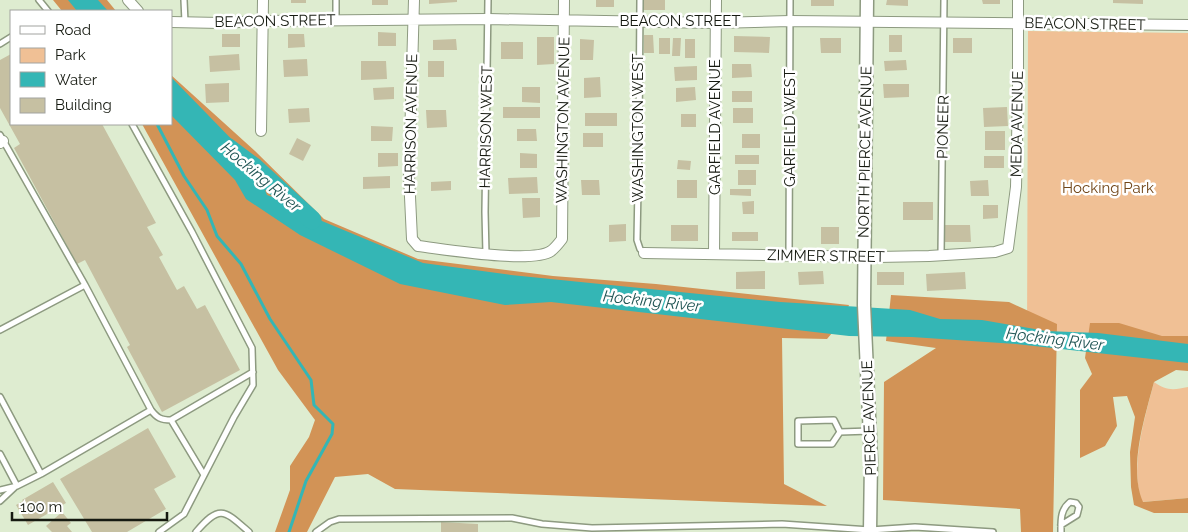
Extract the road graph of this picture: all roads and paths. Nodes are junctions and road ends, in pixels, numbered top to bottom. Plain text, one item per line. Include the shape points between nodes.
1 (39, 0) edge
2 (128, 0) edge
3 (184, 0) edge
4 (263, 0) edge
5 (336, 0) edge
6 (414, 0) edge
7 (488, 0) edge
8 (564, 0) edge
9 (640, 0) edge
10 (716, 0) edge
11 (790, 0) edge
12 (867, 0) edge
13 (944, 0) edge
14 (1018, 0) edge
15 (47, 10) edge
16 (137, 10) edge
17 (413, 19) junction
18 (488, 19) junction
19 (336, 20) junction
20 (564, 20) junction
21 (263, 21) junction
22 (639, 21) junction
23 (790, 21) junction
24 (866, 21) junction
25 (172, 22) edge
26 (185, 22) junction
27 (944, 22) junction
28 (1018, 22) junction
29 (715, 23) junction
30 (1188, 25) edge
31 (133, 125) edge
32 (261, 131) dead end
33 (1, 140) edge
34 (1008, 248) joint
35 (644, 253) joint
36 (486, 254) junction
37 (714, 254) junction
38 (941, 254) junction
39 (789, 256) junction
40 (864, 257) junction
41 (85, 285) junction
42 (864, 305) joint
43 (0, 330) edge
44 (253, 372) junction
45 (0, 397) edge
46 (151, 410) junction
47 (171, 420) junction
48 (870, 431) junction
49 (840, 432) junction
50 (0, 454) edge
51 (41, 474) junction
52 (204, 475) junction
53 (17, 486) junction
54 (0, 490) edge
55 (0, 501) edge
56 (1061, 525) junction
57 (812, 529) edge
58 (870, 531) edge
59 (158, 532) edge
60 (196, 532) edge
61 (250, 532) edge
62 (316, 532) edge
63 (993, 532) edge
64 (1061, 532) edge

1 - 15 lane
2 - 16 street
3 - 26 lane
4 - 21 street
5 - 19 lane
6 - 17 street, HARRISON AVENUE
7 - 18 lane, HARRISON WEST
8 - 20 street, WASHINGTON AVENUE
9 - 22 lane, WASHINGTON WEST
10 - 29 street, GARFIELD AVENUE
11 - 23 lane, GARFIELD WEST
12 - 24 street, NORTH PIERCE AVENUE
13 - 27 lane, PIONEER
14 - 28 street, MEDA AVENUE
17 - 18 street, BEACON STREET
17 - 19 street, BEACON STREET
17 - 36 street, HARRISON AVENUE via 409,176 412,239 418,246
18 - 20 street, BEACON STREET
18 - 36 lane, HARRISON WEST
19 - 21 street, BEACON STREET
20 - 22 street, BEACON STREET
20 - 36 street, WASHINGTON AVENUE via 562,239 550,252 529,256
21 - 26 street, BEACON STREET
21 - 32 street
22 - 29 street, BEACON STREET
22 - 35 lane, WASHINGTON WEST via 637,240
23 - 24 street, BEACON STREET
23 - 29 street, BEACON STREET
23 - 39 lane, GARFIELD WEST
24 - 27 street, BEACON STREET
24 - 40 street, NORTH PIERCE AVENUE
25 - 26 street, BEACON STREET
27 - 28 street, BEACON STREET
27 - 38 lane, PIONEER
28 - 30 street, BEACON STREET
28 - 34 street, MEDA AVENUE via 1016,187
29 - 37 street, GARFIELD AVENUE
31 - 44 lane via 252,348
33 - 41 lane
34 - 38 street, ZIMMER STREET via 995,252
35 - 37 street, ZIMMER STREET
37 - 39 street, ZIMMER STREET
38 - 40 street, ZIMMER STREET
39 - 40 street, ZIMMER STREET
40 - 42 street, NORTH PIERCE AVENUE
41 - 43 lane
41 - 46 lane
42 - 48 street, PIERCE AVENUE
44 - 47 lane
44 - 52 lane via 253,385
45 - 51 lane
46 - 47 lane via 156,417
46 - 51 lane
47 - 52 lane
48 - 49 lane
48 - 58 street, PIERCE AVENUE
49 - 49 lane via 834,420 798,421 798,444 832,444
50 - 53 lane
51 - 53 lane
52 - 59 lane via 184,514
53 - 54 lane
53 - 55 lane
56 - 56 lane via 1077,515 1079,507 1076,503 1070,502 1064,507
56 - 64 lane
57 - 58 lane
57 - 62 lane via 782,524 592,528 512,518 349,518 330,522
58 - 63 lane via 915,527
60 - 61 lane via 208,518 225,512

